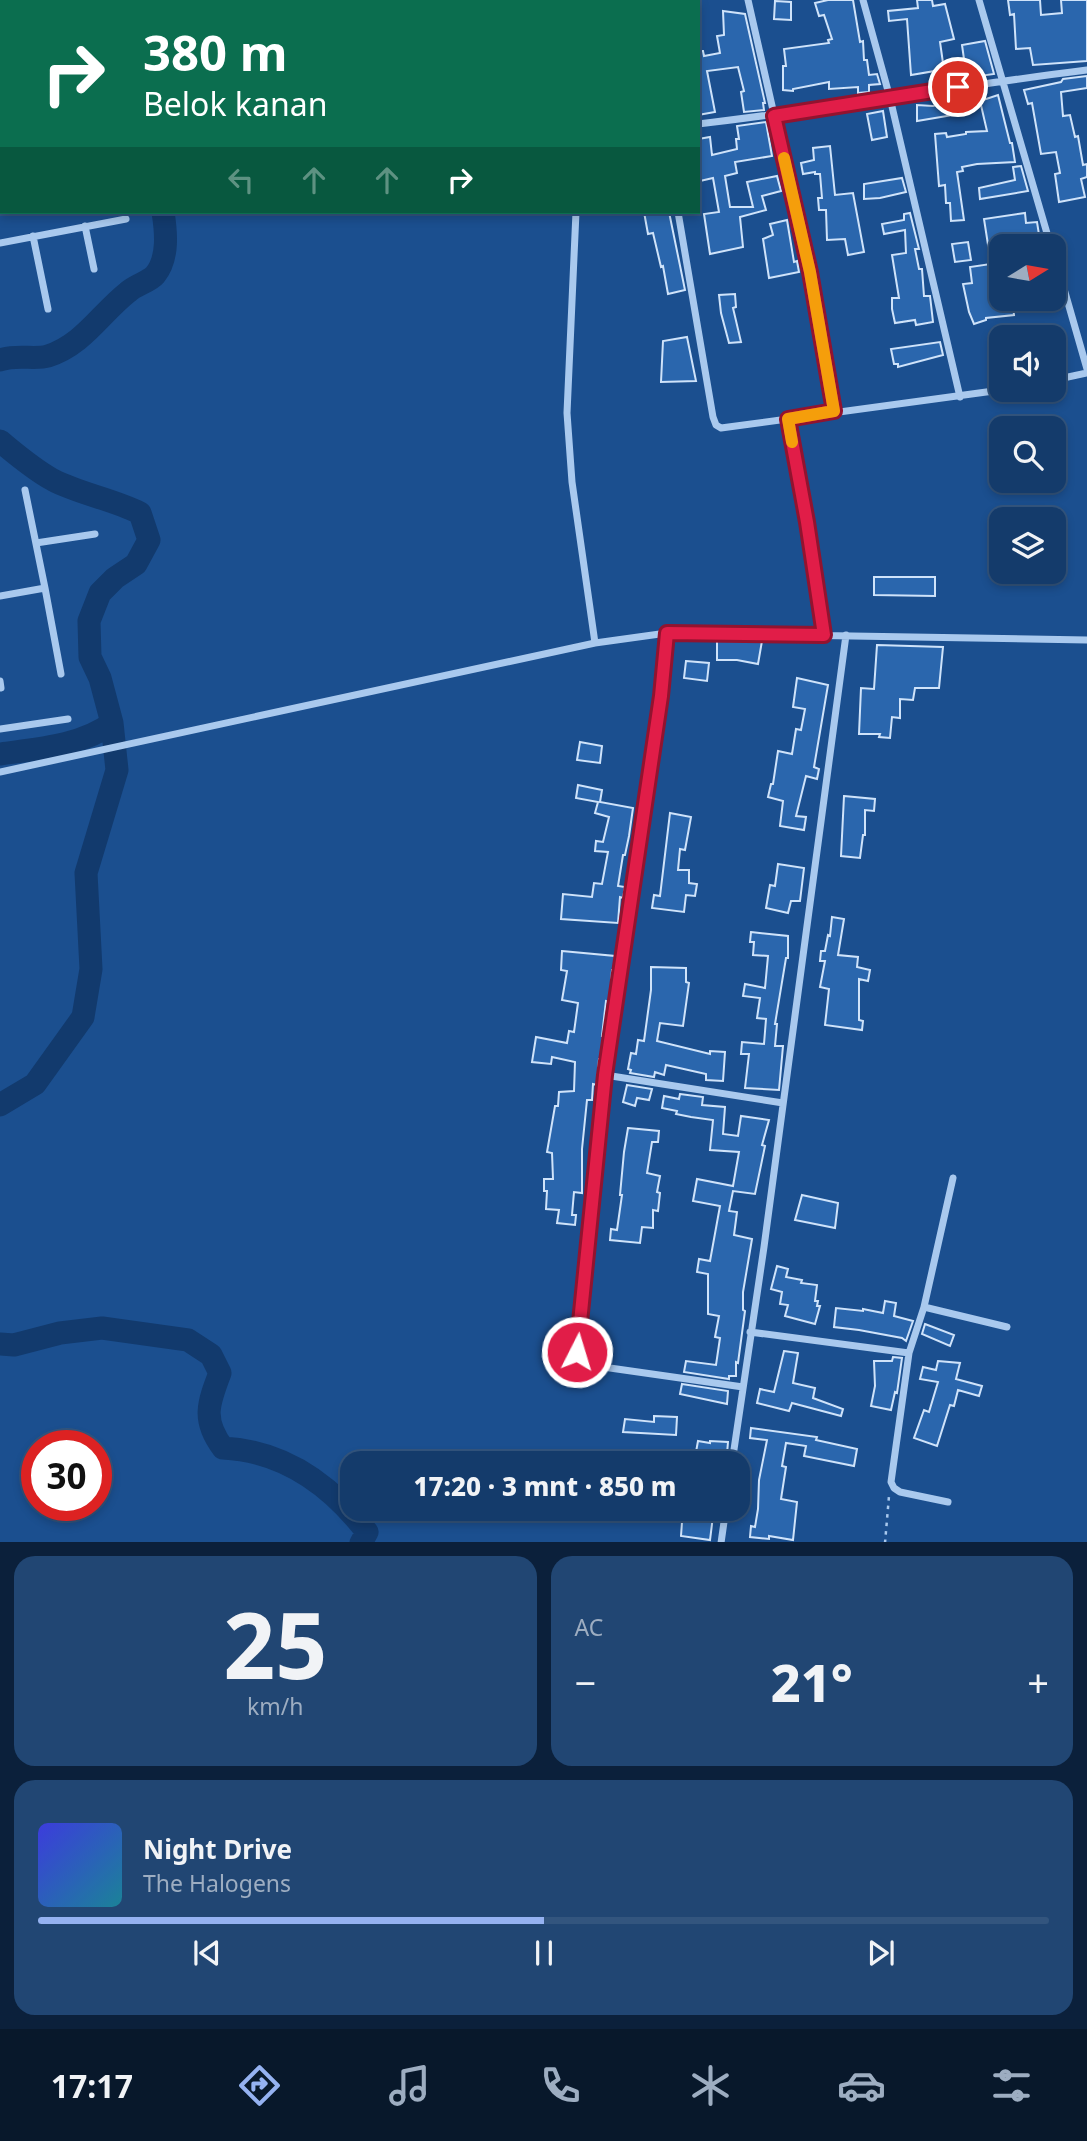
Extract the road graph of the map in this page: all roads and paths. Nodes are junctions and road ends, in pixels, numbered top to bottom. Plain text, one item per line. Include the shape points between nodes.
1 (748, 0) edge
2 (863, 0) edge
3 (979, 0) edge
4 (1087, 70) edge
5 (1003, 80) junction
6 (890, 98) junction
7 (774, 116) junction
8 (700, 124) edge
9 (576, 214) edge
10 (678, 214) edge
11 (126, 219) dead end
12 (85, 226) junction
13 (1047, 234) edge
14 (33, 236) junction
15 (0, 243) edge
16 (94, 269) dead end
17 (1066, 297) edge
18 (48, 309) dead end
19 (1087, 371) edge
20 (1066, 377) edge
21 (989, 392) edge
22 (960, 397) junction
23 (834, 411) junction
24 (788, 419) junction
25 (25, 490) dead end
26 (95, 534) dead end
27 (36, 543) junction
28 (45, 588) junction
29 (0, 596) edge
30 (667, 633) junction
31 (824, 635) junction
32 (846, 635) junction
33 (1087, 640) edge
34 (595, 643) junction
35 (61, 674) dead end
36 (68, 719) dead end
37 (0, 729) edge
38 (0, 772) edge
39 (605, 1075) junction
40 (783, 1103) junction
41 (953, 1178) dead end
42 (924, 1307) junction
43 (1007, 1327) dead end
44 (750, 1332) junction
45 (909, 1353) junction
46 (743, 1387) junction
47 (734, 1451) edge
48 (891, 1482) junction
49 (948, 1502) dead end
50 (724, 1521) edge
51 (721, 1542) edge
52 (886, 1542) edge

1 - 7 street
2 - 6 street
3 - 5 street
4 - 5 street
5 - 6 street
5 - 13 street
6 - 7 street
6 - 22 street
7 - 8 street
7 - 23 street via 810,272
9 - 34 street via 566,413
10 - 24 street via 716,425 727,428
11 - 12 street
12 - 14 street
12 - 16 street
14 - 15 street
14 - 18 street
17 - 19 street
19 - 20 street
21 - 22 street
22 - 23 street
23 - 24 street
24 - 31 street
25 - 27 street
26 - 27 street
27 - 28 street
28 - 29 street
28 - 35 street
30 - 31 street
30 - 34 street
30 - 39 street
31 - 32 street
32 - 33 street
32 - 40 street
34 - 38 street
36 - 37 street
39 - 40 street
39 - 46 street via 577,1352 589,1365
40 - 44 street
41 - 42 street
42 - 43 street
42 - 45 street
44 - 45 street
44 - 46 street
45 - 48 street
46 - 47 street
48 - 49 street via 900,1492
48 - 52 path
50 - 51 street

